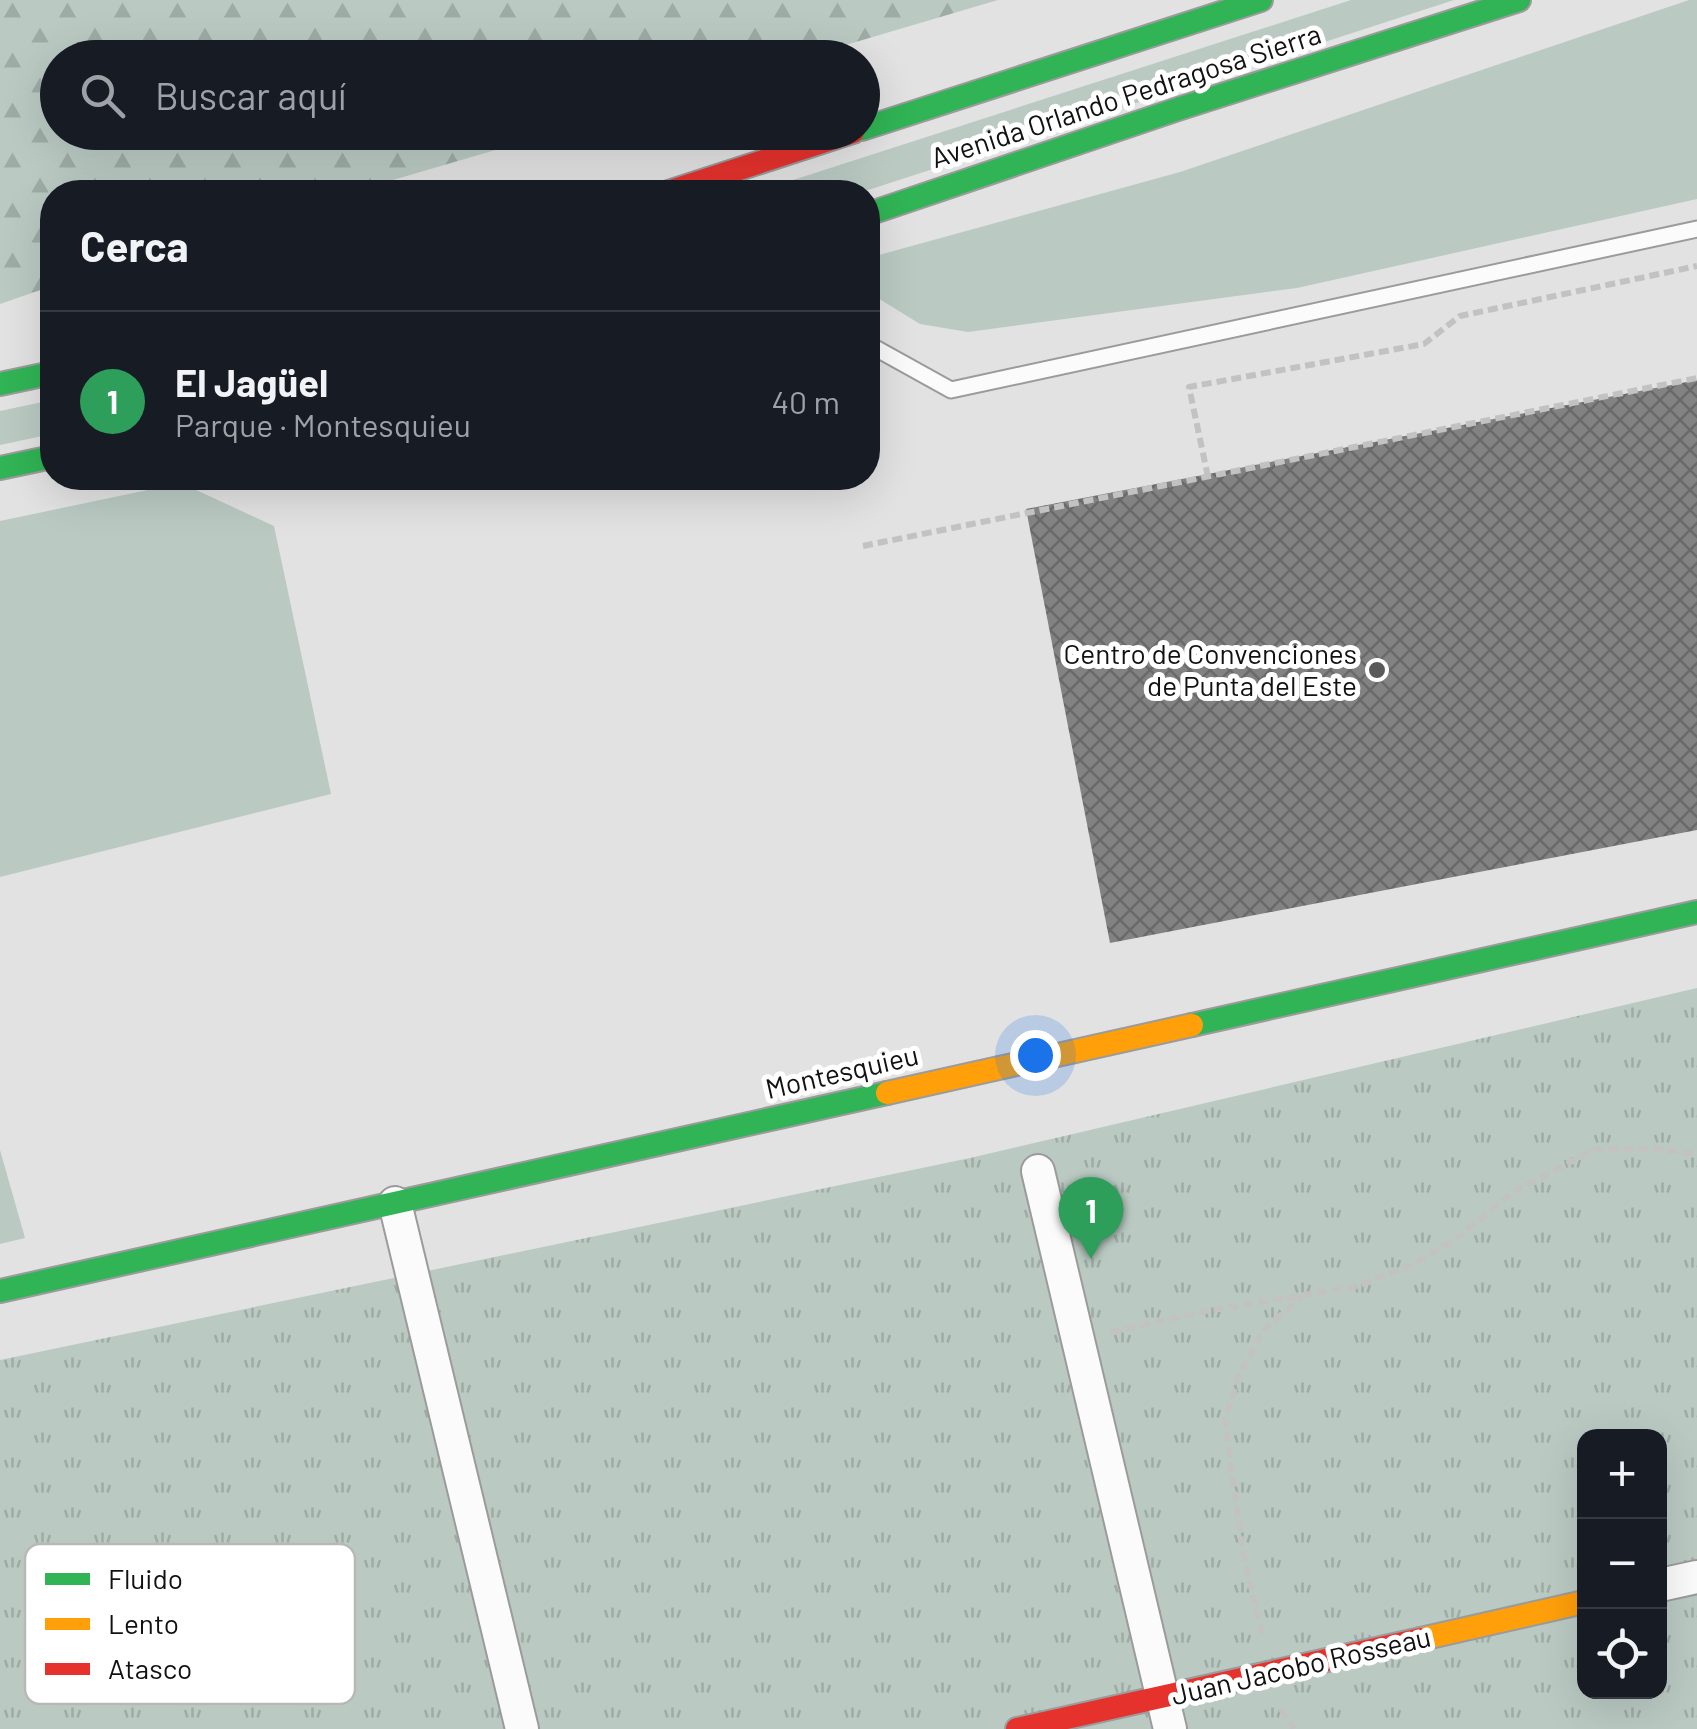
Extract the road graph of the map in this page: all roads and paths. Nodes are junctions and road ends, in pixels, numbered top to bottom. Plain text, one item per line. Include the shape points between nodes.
1 (1262, 0) edge
2 (1519, 0) edge
3 (880, 123) edge
4 (798, 150) edge
5 (705, 180) edge
6 (880, 210) edge
7 (1697, 229) edge
8 (1697, 266) edge
9 (880, 351) edge
10 (40, 376) edge
11 (1697, 378) edge
12 (0, 384) edge
13 (40, 460) edge
14 (0, 468) edge
15 (1208, 477) junction
16 (863, 546) dead end
17 (1697, 912) edge
18 (1697, 1154) edge
19 (1038, 1171) dead end
20 (395, 1203) junction
21 (0, 1291) edge
22 (1303, 1295) junction
23 (1078, 1340) junction
24 (1697, 1576) edge
25 (1667, 1583) edge
26 (1577, 1604) edge
27 (1272, 1673) junction
28 (1167, 1713) edge
29 (522, 1729) edge
30 (1017, 1729) edge
31 (1294, 1729) edge

1 - 3 street, Avenida Orlando Pedragosa Sierra
2 - 6 street, Avenida Orlando Pedragosa Sierra
4 - 5 street
7 - 9 lane via 951,390
8 - 15 path via 1460,316 1424,344 1190,388
10 - 12 street
11 - 15 path
13 - 14 street
15 - 16 path
17 - 20 street, Montesquieu
18 - 22 path via 1596,1149 1516,1190 1412,1265 1354,1287
19 - 23 street
20 - 21 street, Montesquieu
20 - 29 street
22 - 23 path
22 - 27 path via 1262,1331 1225,1421 1242,1547
23 - 28 street
24 - 25 street
26 - 27 street, Juan Jacobo Rosseau
27 - 28 street, Juan Jacobo Rosseau
27 - 31 path via 1282,1715
28 - 30 street, Juan Jacobo Rosseau

